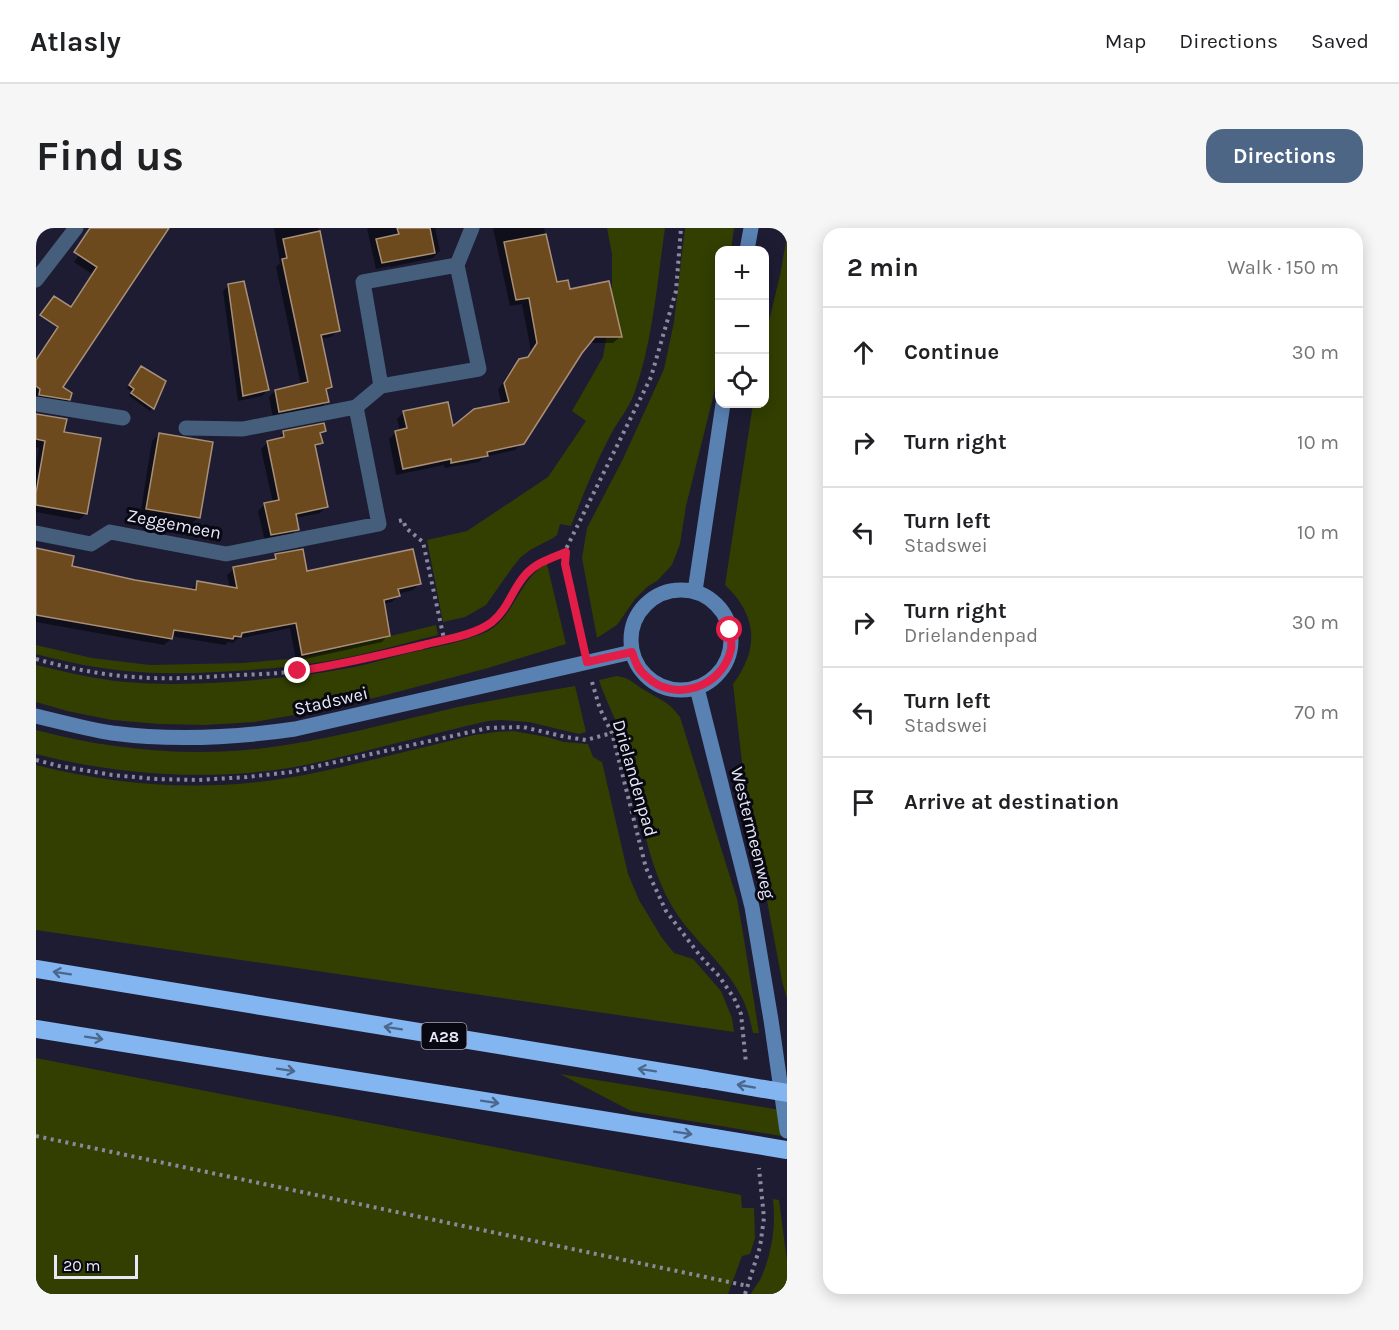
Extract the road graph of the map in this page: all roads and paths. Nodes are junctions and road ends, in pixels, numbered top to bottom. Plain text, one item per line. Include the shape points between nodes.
1 (76, 228) edge
2 (472, 228) edge
3 (681, 228) edge
4 (751, 228) edge
5 (748, 246) edge
6 (457, 265) junction
7 (36, 280) edge
8 (381, 386) junction
9 (36, 404) edge
10 (356, 407) junction
11 (722, 408) edge
12 (123, 418) dead end
13 (186, 428) dead end
14 (379, 525) junction
15 (36, 533) edge
16 (566, 552) junction
17 (695, 591) junction
18 (444, 639) junction
19 (632, 652) junction
20 (36, 659) edge
21 (587, 662) junction
22 (697, 688) junction
23 (36, 716) edge
24 (612, 734) junction
25 (36, 760) edge
26 (36, 969) edge
27 (36, 1029) edge
28 (747, 1071) dead end
29 (787, 1093) edge
30 (787, 1131) edge
31 (36, 1136) edge
32 (787, 1150) edge
33 (758, 1163) dead end
34 (748, 1286) junction
35 (745, 1294) edge

1 - 7 street
2 - 6 street
3 - 16 path via 676,291 651,377
4 - 5 street
6 - 8 street via 363,282
6 - 8 street via 479,369
8 - 10 street
9 - 12 street
10 - 13 street via 243,429
10 - 14 street
11 - 17 street
14 - 15 street, Zeggemeen via 226,554 110,532 91,544
14 - 18 path via 404,520 406,528 423,542
16 - 18 path, Stadswei via 533,568 491,622
16 - 21 path, Drielandenpad via 565,564
17 - 19 street via 674,590 654,597 639,612 631,631
17 - 22 street via 711,599 724,613 731,648 725,665 713,679
18 - 20 path, Stadswei via 333,666 197,678 123,676
19 - 21 street, Stadswei
19 - 22 street via 641,671 656,684 670,689
21 - 23 street, Stadswei via 254,735 205,738 111,733
21 - 24 path, Drielandenpad via 600,709
22 - 30 street, Westermeenweg via 752,907
24 - 25 path via 586,740 523,727 488,728 291,772 199,780 112,775
24 - 28 path, Drielandenpad via 646,868 666,911 734,998 741,1014
29 -> 26 highway, A28, bridge
27 -> 32 highway, bridge
31 - 34 path
33 - 34 path via 765,1218
34 - 35 path

